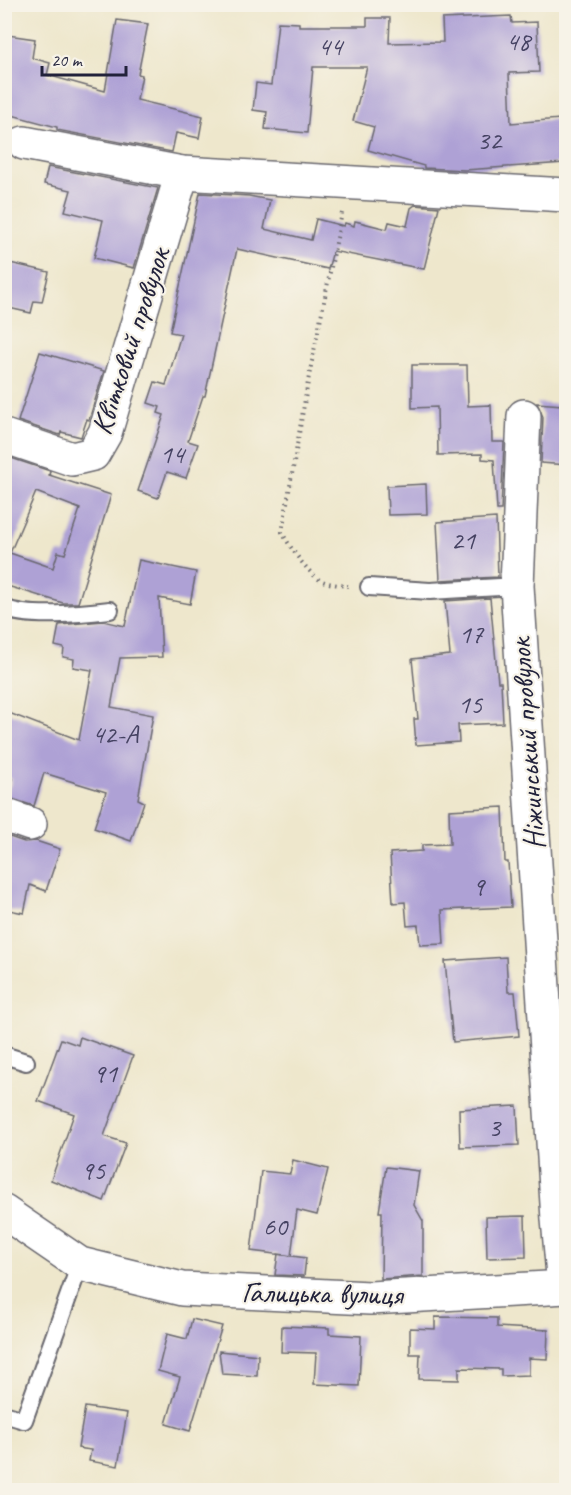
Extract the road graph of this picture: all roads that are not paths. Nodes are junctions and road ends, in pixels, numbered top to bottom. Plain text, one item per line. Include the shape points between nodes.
1 (24, 143) dead end
2 (182, 173) junction
3 (567, 195) edge
4 (524, 416) dead end
5 (4, 436) edge
6 (517, 586) junction
7 (369, 587) road end
8 (4, 608) edge
9 (111, 610) dead end
10 (4, 1055) edge
11 (26, 1062) dead end
12 (4, 1212) edge
13 (80, 1264) junction
14 (565, 1287) edge
15 (4, 1414) edge

1 - 2 street
2 - 3 street
2 - 5 street, Квітковий провулок via 105,433 93,454 72,459
4 - 6 street, Ніжинський провулок
6 - 7 lane via 430,591
6 - 14 street, Ніжинський провулок
8 - 9 lane via 16,613
10 - 11 lane
12 - 13 street
13 - 14 street, Галицька вулиця via 182,1289 370,1298
13 - 15 lane via 24,1420

